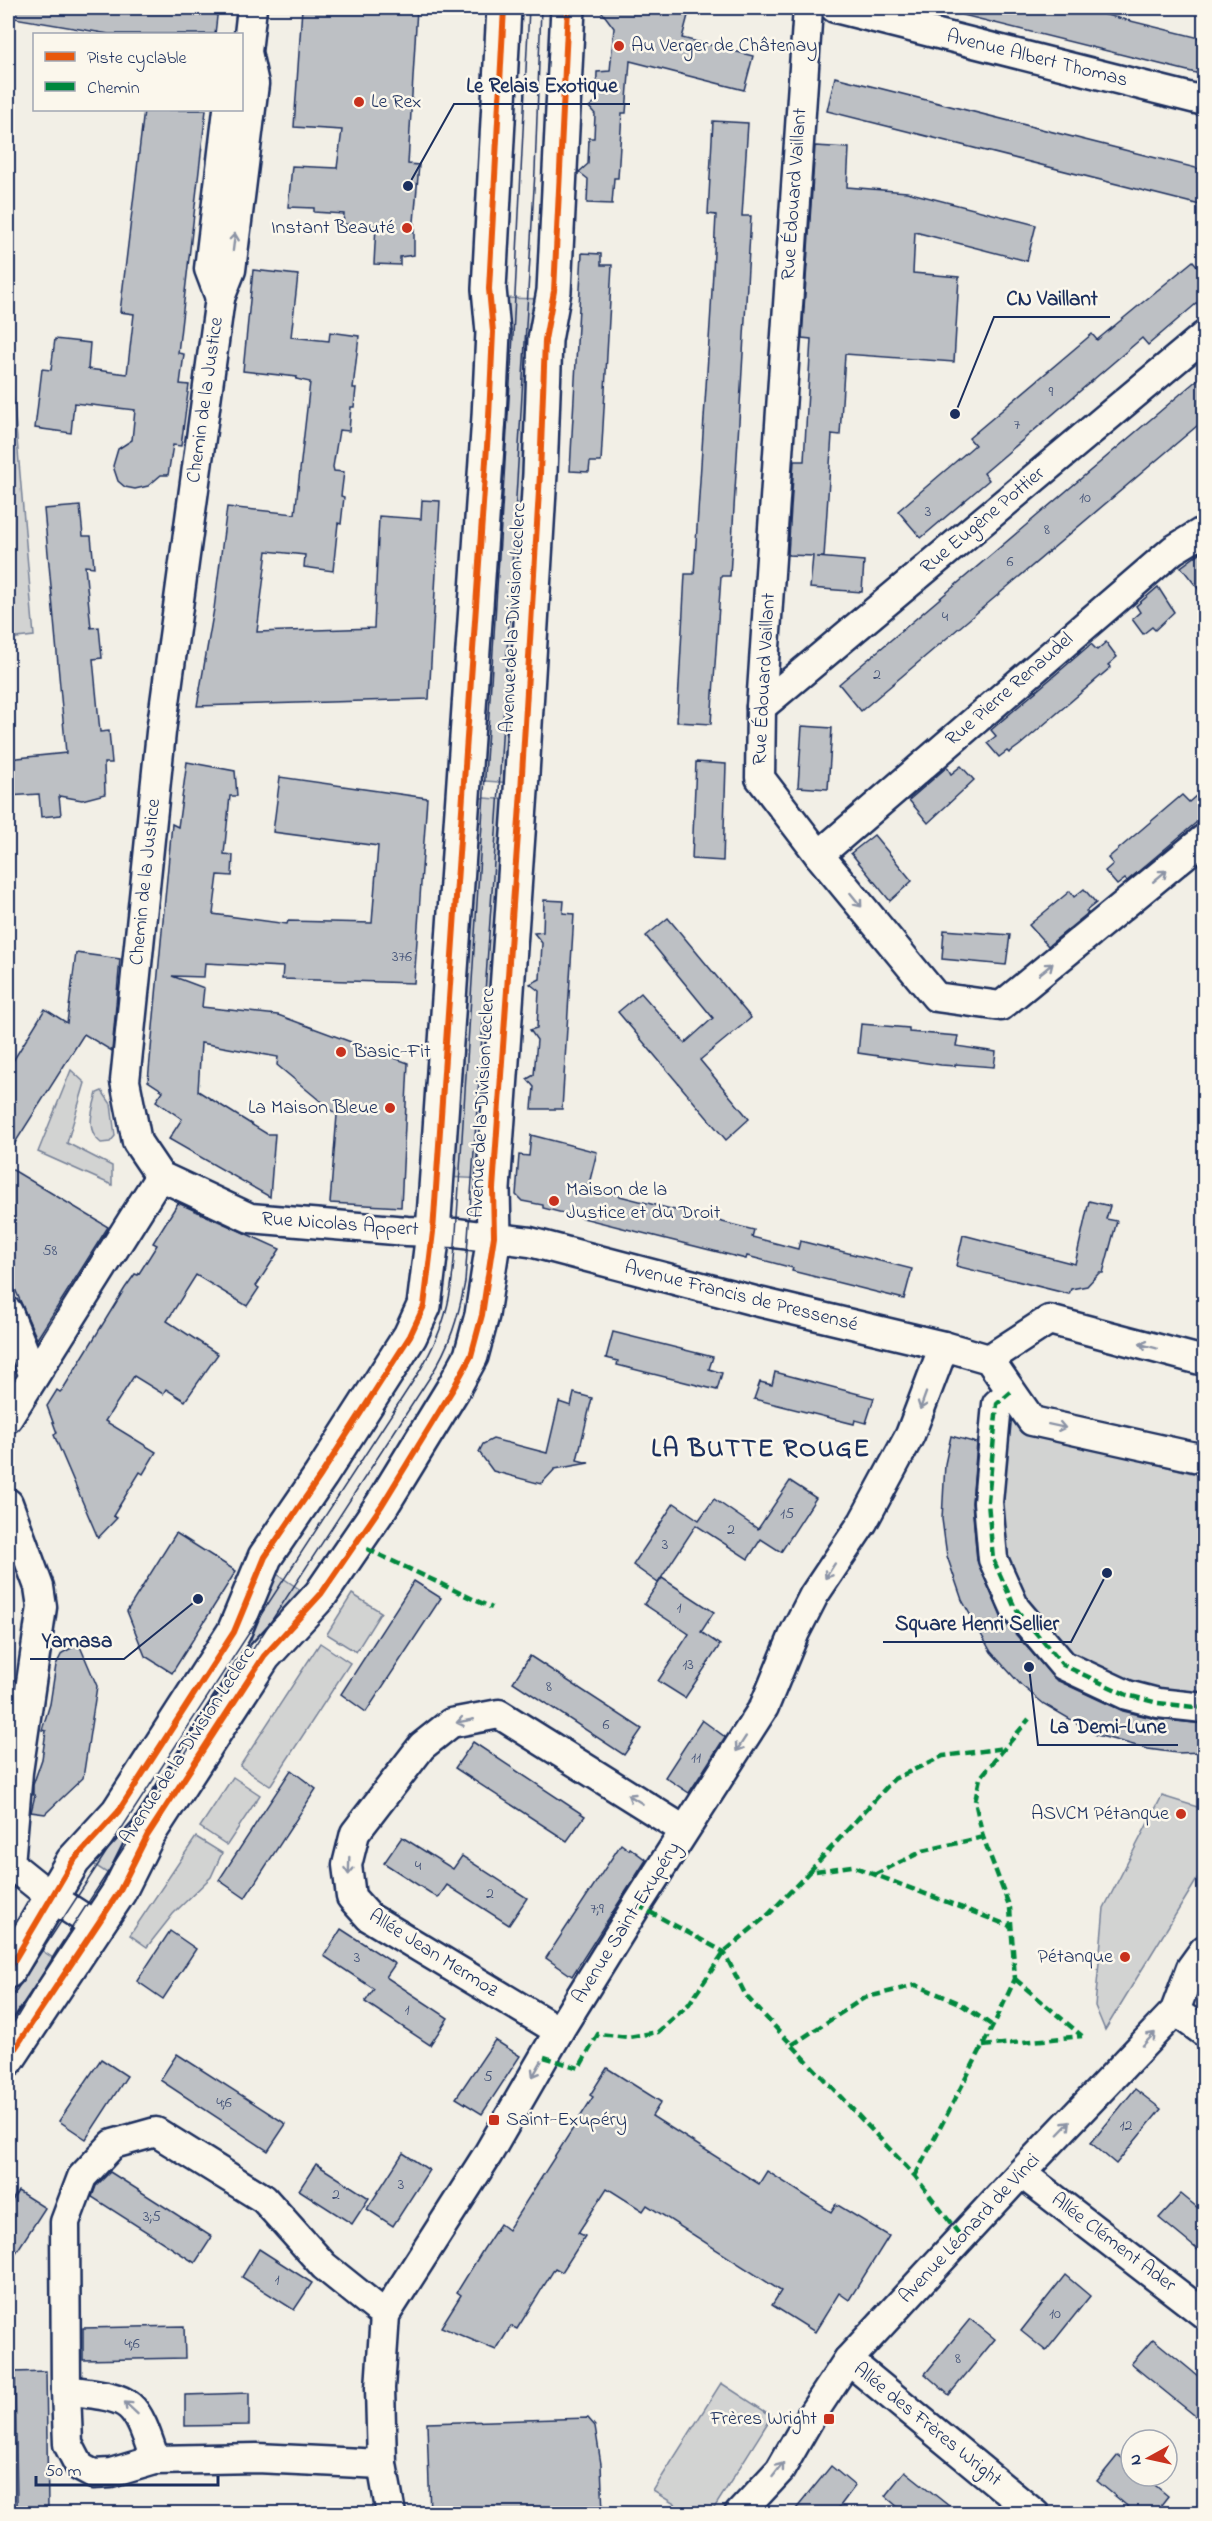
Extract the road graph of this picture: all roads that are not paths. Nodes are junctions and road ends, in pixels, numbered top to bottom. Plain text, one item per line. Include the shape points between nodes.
1 (252, 8) edge
2 (504, 8) edge
3 (568, 8) edge
4 (808, 8) edge
5 (835, 8) edge
6 (244, 58) edge
7 (1204, 101) edge
8 (228, 111) edge
9 (231, 181) junction
10 (1204, 336) edge
11 (1204, 531) edge
12 (761, 707) junction
13 (1204, 839) edge
14 (819, 855) junction
15 (160, 1176) junction
16 (433, 1232) junction
17 (494, 1236) junction
18 (8, 1312) edge
19 (944, 1346) junction
20 (988, 1359) junction
21 (1204, 1361) edge
22 (34, 1376) junction
23 (1011, 1392) junction
24 (8, 1418) edge
25 (1204, 1458) edge
26 (8, 1503) edge
27 (1204, 1708) edge
28 (13, 1772) edge
29 (684, 1830) junction
30 (9, 1865) edge
31 (51, 1898) junction
32 (96, 1926) junction
33 (1204, 1950) edge
34 (8, 1971) edge
35 (1175, 2011) junction
36 (559, 2031) junction
37 (1204, 2032) edge
38 (8, 2059) edge
39 (1021, 2172) junction
40 (385, 2314) junction
41 (1204, 2314) edge
42 (848, 2360) junction
43 (66, 2390) junction
44 (155, 2460) junction
45 (382, 2464) junction
46 (391, 2514) edge
47 (740, 2514) edge
48 (1035, 2514) edge

1 - 6 street, Chemin de la Justice
2 - 16 main road, Avenue de la Division Leclerc via 489,289 493,332 489,417
3 - 17 main road, Avenue de la Division Leclerc via 554,291 545,340 540,474 505,990
4 - 12 street, Rue Édouard Vaillant
5 - 7 street, Avenue Albert Thomas
6 - 9 street, Chemin de la Justice via 254,84
8 - 9 street, Chemin de la Justice
9 - 15 street, Chemin de la Justice via 231,270 219,298 161,732 125,1081 136,1142
10 - 12 street, Rue Eugène Pottier
11 - 14 street, Rue Pierre Renaudel via 1173,550
12 - 14 street, Rue Édouard Vaillant via 760,777
14 -> 13 street, Rue Édouard Vaillant via 936,996 1001,1006
15 - 16 street, Rue Nicolas Appert via 250,1218
15 - 22 street
16 - 17 street, Rue Nicolas Appert
16 - 31 main road, Avenue de la Division Leclerc via 424,1306 410,1336 265,1557 234,1632 118,1812 73,1862
17 - 19 street, Avenue Francis de Pressensé
17 - 32 main road, Avenue de la Division Leclerc via 478,1335 453,1389 321,1594 264,1656 147,1836 119,1892
18 - 22 street
19 - 20 street, Avenue Francis de Pressensé
19 -> 29 street, Avenue Saint-Exupéry via 910,1435 863,1522 814,1595 764,1707
21 -> 20 street via 1049,1320
20 - 23 street
22 - 24 street
23 -> 25 street via 1032,1421
23 - 27 street via 997,1404 988,1502 993,1559 1015,1608 1063,1665 1127,1695
26 - 28 street via 39,1587 42,1607
28 - 30 street
29 - 36 street, Avenue Saint-Exupéry
29 -> 36 street, Allée Jean Mermoz via 499,1714 451,1723 422,1746 355,1833 347,1865 351,1897 369,1917
30 - 31 street
31 - 32 street
31 - 34 main road, Avenue de la Division Leclerc
32 - 38 main road, Avenue de la Division Leclerc
33 - 35 street, Avenue Léonard de Vinci via 1191,1968
35 - 37 street
39 -> 35 street, Avenue Léonard de Vinci
36 -> 40 street, Avenue Saint-Exupéry via 488,2154
39 - 41 street, Allée Clément Ader
39 - 42 street, Avenue Léonard de Vinci
40 - 43 street via 324,2266 264,2199 156,2132 113,2144 82,2177 65,2222
40 - 45 street, Avenue Saint-Exupéry via 380,2388
47 -> 42 street, Avenue Léonard de Vinci via 780,2470
42 - 48 street, Allée des Frères Wright
44 -> 43 street via 143,2422 132,2406 113,2396
43 - 44 street via 68,2444 80,2467 93,2474 111,2474
44 - 45 street via 257,2458
45 - 46 street, Avenue Saint-Exupéry

